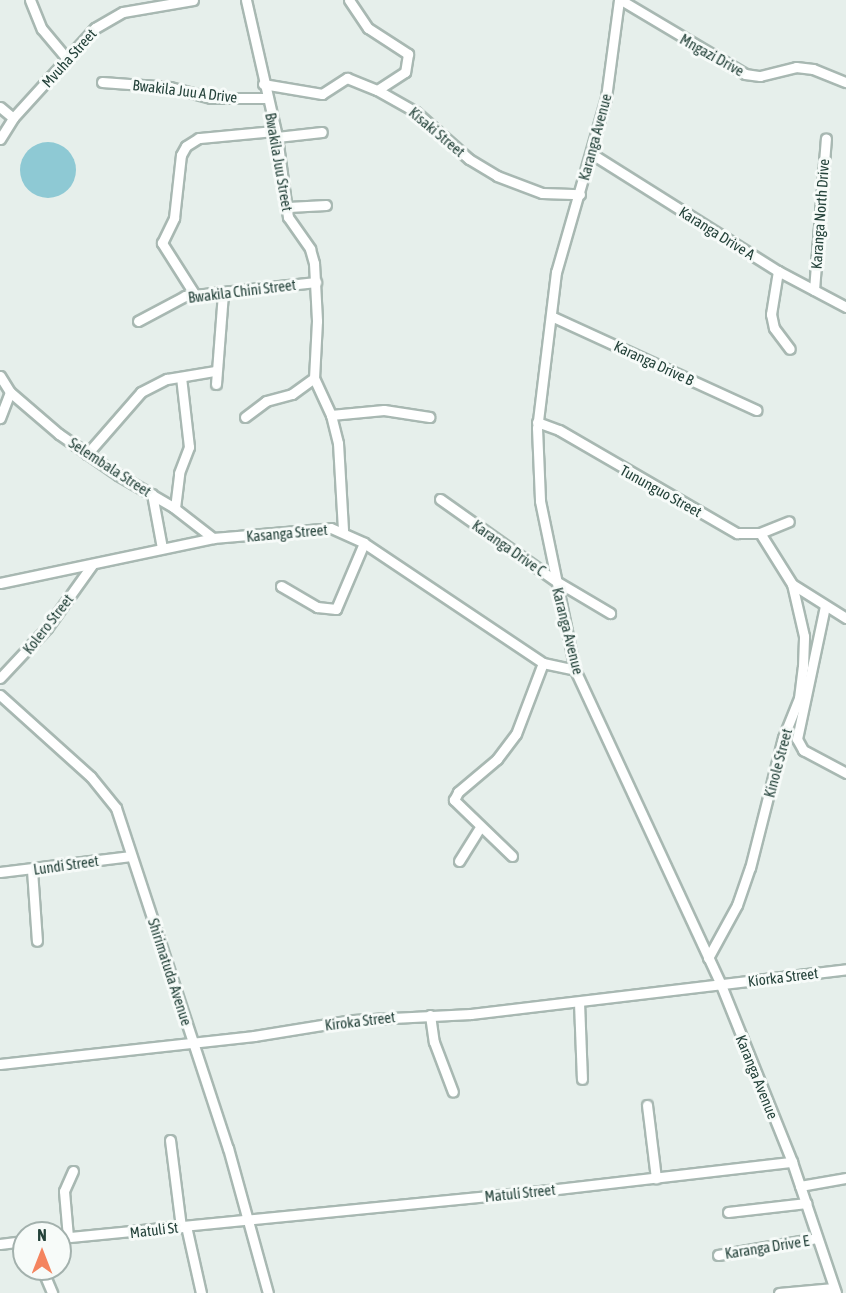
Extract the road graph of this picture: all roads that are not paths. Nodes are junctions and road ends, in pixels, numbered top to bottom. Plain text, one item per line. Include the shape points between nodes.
1 (30, 0) edge
2 (170, 0) edge
3 (193, 0) edge
4 (246, 0) edge
5 (349, 0) edge
6 (620, 0) edge
7 (180, 2) junction
8 (68, 60) junction
9 (102, 82) dead end
10 (846, 82) edge
11 (263, 84) junction
12 (377, 90) junction
13 (267, 98) junction
14 (0, 106) edge
15 (13, 118) junction
16 (322, 132) dead end
17 (276, 134) junction
18 (826, 138) dead end
19 (0, 139) edge
20 (592, 154) junction
21 (580, 194) junction
22 (326, 205) dead end
23 (288, 207) junction
24 (778, 271) junction
25 (316, 282) junction
26 (814, 290) junction
27 (223, 292) junction
28 (195, 295) junction
29 (846, 307) edge
30 (551, 315) junction
31 (138, 321) dead end
32 (790, 349) dead end
33 (215, 371) junction
34 (0, 376) edge
35 (181, 377) junction
36 (314, 378) junction
37 (216, 384) dead end
38 (10, 392) junction
39 (756, 410) dead end
40 (331, 415) junction
41 (244, 417) dead end
42 (429, 417) dead end
43 (0, 418) edge
44 (537, 422) junction
45 (87, 453) junction
46 (152, 494) junction
47 (440, 499) dead end
48 (176, 508) junction
49 (789, 521) dead end
50 (343, 530) junction
51 (760, 533) junction
52 (213, 538) junction
53 (364, 543) junction
54 (162, 548) junction
55 (92, 565) junction
56 (556, 580) junction
57 (0, 583) edge
58 (792, 584) junction
59 (281, 586) dead end
60 (825, 606) junction
61 (610, 613) dead end
62 (846, 618) edge
63 (543, 663) junction
64 (574, 670) junction
65 (0, 678) edge
66 (0, 695) edge
67 (846, 773) edge
68 (480, 828) junction
69 (132, 856) junction
70 (512, 856) dead end
71 (459, 861) dead end
72 (32, 870) junction
73 (0, 872) edge
74 (38, 941) dead end
75 (708, 958) junction
76 (846, 969) edge
77 (721, 985) junction
78 (579, 1002) junction
79 (430, 1015) junction
80 (193, 1041) junction
81 (0, 1064) edge
82 (582, 1079) dead end
83 (453, 1092) dead end
84 (646, 1105) dead end
85 (170, 1140) dead end
86 (792, 1162) junction
87 (73, 1171) dead end
88 (656, 1178) junction
89 (846, 1178) edge
90 (800, 1186) junction
91 (806, 1203) junction
92 (728, 1212) dead end
93 (248, 1219) junction
94 (64, 1221) edge
95 (184, 1227) junction
96 (72, 1237) edge
97 (817, 1238) junction
98 (718, 1255) dead end
99 (835, 1290) edge
100 (201, 1293) edge
101 (268, 1293) edge
102 (779, 1293) edge

1 - 8 street via 42,29
2 - 7 street
3 - 7 street, Mvuha Street
4 - 11 street, Bwakila Juu Street
5 - 12 street via 368,28 408,54 405,72
6 - 10 street, Mngazi Drive via 745,74 760,76 796,67
6 - 20 street, Karanga Avenue via 606,98
7 - 8 street, Mvuha Street via 123,12 105,20
8 - 15 street, Mvuha Street
9 - 13 street, Bwakila Juu A Drive via 170,87 211,98
11 - 12 street, Kisaki Street via 322,94 346,78
11 - 13 street, Bwakila Juu Street
12 - 21 street, Kisaki Street via 416,112 481,169 527,189
13 - 17 street, Bwakila Juu Street
14 - 15 street
15 - 19 street, Mvuha Street
16 - 17 street
17 - 23 street, Bwakila Juu Street
17 - 28 street via 199,138 186,146 181,155 174,218 162,243
18 - 26 street, Karanga North Drive
20 - 21 street, Karanga Avenue
20 - 24 street, Karanga Drive A
21 - 30 street, Karanga Avenue via 556,272
22 - 23 street
23 - 25 street, Bwakila Juu Street via 288,217 310,249
24 - 26 street, Karanga Drive A
24 - 32 street via 771,314 774,328
25 - 27 street, Bwakila Chini Street
25 - 36 street, Bwakila Juu Street
26 - 29 street, Karanga Drive A
27 - 28 street, Bwakila Chini Street
27 - 33 street via 222,334
28 - 31 street, Bwakila Chini Street
30 - 39 street, Karanga Drive B
30 - 44 street, Karanga Avenue
33 - 35 street
33 - 37 street
34 - 38 street
35 - 45 street via 155,383 141,392
35 - 48 street via 189,447 179,473
36 - 40 street, Bwakila Juu Street
36 - 41 street via 292,394 266,401
38 - 43 street
38 - 45 street, Selembala Street
40 - 42 street via 384,410
40 - 50 street, Bwakila Juu Street via 338,443
44 - 51 street, Tununguo Street via 559,430 737,533
44 - 56 street, Karanga Avenue via 540,501
45 - 46 street, Selembala Street
46 - 48 street, Selembala Street
46 - 54 street
47 - 56 street, Karanga Drive C
48 - 52 street, Selembala Street
49 - 51 street, Tununguo Street
50 - 52 street, Kasanga Street via 315,528
50 - 53 street, Kasanga Street
51 - 58 street, Kinole Street
52 - 54 street, Kasanga Street
53 - 59 street via 336,609 317,608
53 - 63 street, Kasanga Street
54 - 55 street, Kasanga Street
55 - 57 street, Kasanga Street
55 - 65 street, Kolero Street via 47,628
56 - 61 street, Karanga Drive C
56 - 64 street, Karanga Avenue
58 - 60 street
58 - 75 street, Kinole Street via 804,636 799,698 783,738 743,887
60 - 62 street
60 - 67 street via 797,739 803,750
63 - 64 street, Kasanga Street
63 - 68 street via 516,734 497,759 458,792 454,800
64 - 75 street, Karanga Avenue
66 - 69 street, Shirimatuda Avenue via 107,793
68 - 70 street
68 - 71 street
69 - 72 street, Lundi Street
69 - 80 street, Shirimatuda Avenue
72 - 73 street, Lundi Street
72 - 74 street
75 - 77 street, Karanga Avenue
76 - 77 street, Kiorka Street
77 - 78 street, Kiroka Street
77 - 86 street, Karanga Avenue
78 - 79 street, Kiroka Street
78 - 82 street
79 - 80 street, Kiroka Street via 353,1020
79 - 83 street via 434,1042
80 - 81 street, Kiroka Street
80 - 93 street, Shirimatuda Avenue
84 - 88 street
85 - 95 street
86 - 88 street, Matuli Street
86 - 90 street, Karanga Avenue
87 - 94 street via 64,1191
88 - 93 street, Matuli Street
89 - 90 street
90 - 91 street, Karanga Avenue
91 - 92 street
91 - 97 street, Karanga Avenue
93 - 95 street, Matuli St
93 - 101 street, Shirimatuda Avenue
95 - 96 street, Matuli St
95 - 100 street
97 - 98 street, Karanga Drive E
97 - 99 street, Karanga Avenue
99 - 102 street

